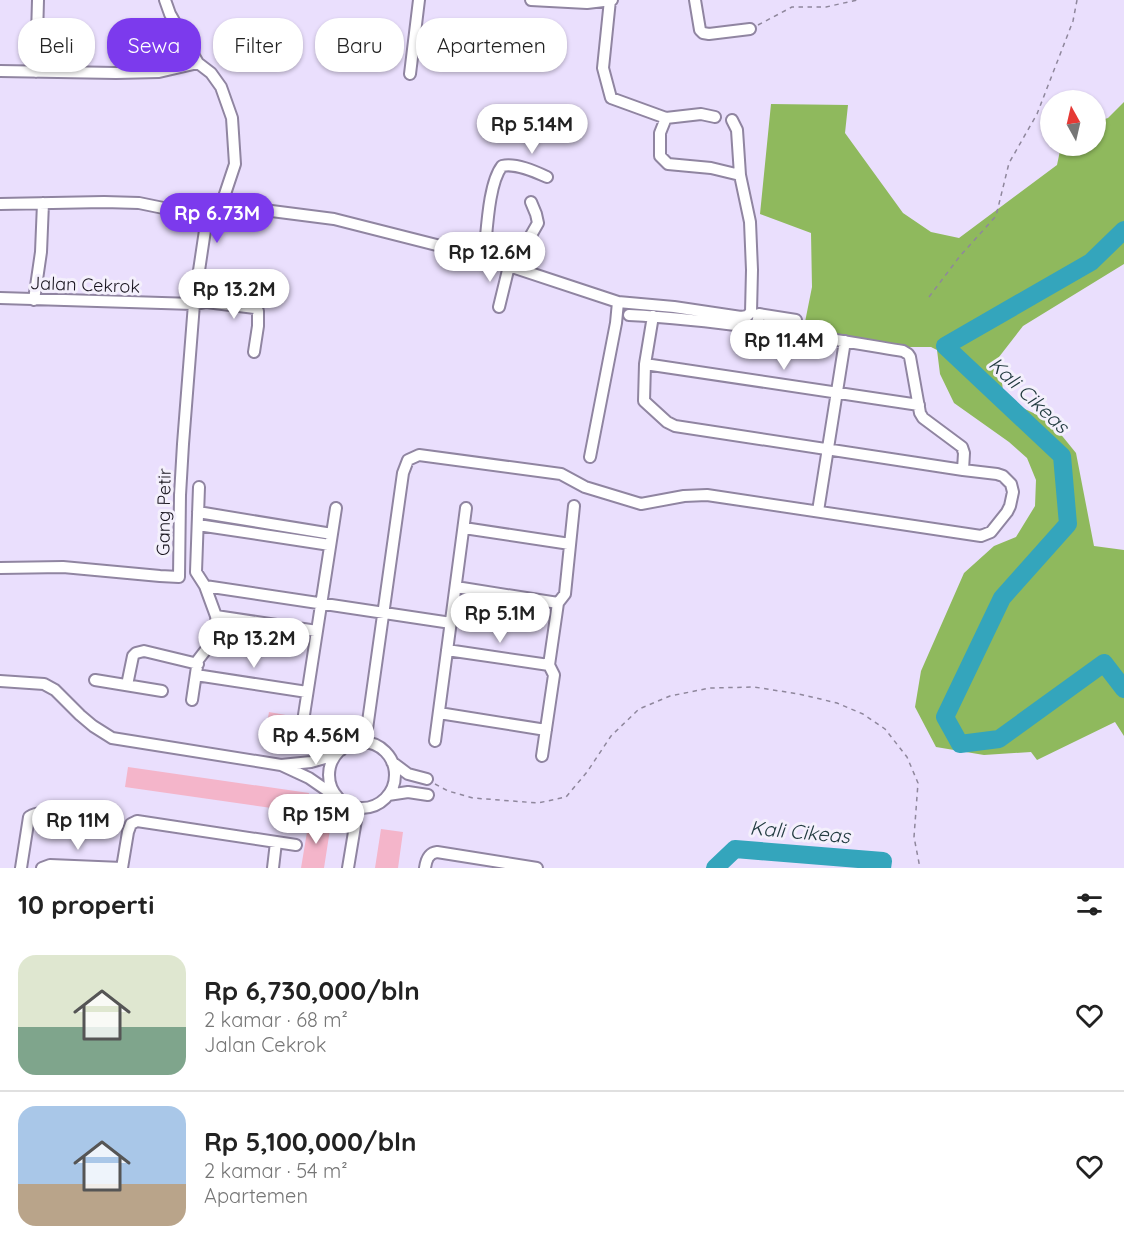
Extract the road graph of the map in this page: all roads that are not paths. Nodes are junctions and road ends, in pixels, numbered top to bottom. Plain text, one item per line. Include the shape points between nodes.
1 (38, 0) edge
2 (165, 0) edge
3 (418, 0) edge
4 (531, 0) edge
5 (611, 0) edge
6 (694, 0) edge
7 (587, 1) edge
8 (38, 18) edge
9 (172, 18) edge
10 (750, 29) road end
11 (201, 65) edge
12 (0, 70) edge
13 (18, 71) edge
14 (36, 72) edge
15 (159, 72) edge
16 (410, 74) dead end
17 (715, 117) dead end
18 (666, 118) junction
19 (732, 120) dead end
20 (740, 175) junction
21 (547, 177) dead end
22 (531, 202) dead end
23 (43, 203) junction
24 (0, 204) edge
25 (221, 206) junction
26 (207, 217) junction
27 (484, 256) junction
28 (509, 266) junction
29 (0, 298) edge
30 (33, 300) junction
31 (618, 302) junction
32 (194, 304) junction
33 (499, 307) dead end
34 (629, 315) dead end
35 (652, 316) junction
36 (846, 341) junction
37 (254, 352) dead end
38 (645, 364) junction
39 (837, 393) junction
40 (919, 405) junction
41 (828, 449) junction
42 (590, 457) dead end
43 (963, 470) junction
44 (199, 487) dead end
45 (574, 506) dead end
46 (336, 508) dead end
47 (466, 508) dead end
48 (818, 511) junction
49 (198, 512) junction
50 (264, 523) junction
51 (198, 525) junction
52 (464, 528) junction
53 (262, 535) junction
54 (331, 539) junction
55 (570, 544) junction
56 (0, 568) edge
57 (205, 586) junction
58 (456, 587) junction
59 (321, 603) junction
60 (558, 603) junction
61 (383, 612) junction
62 (216, 616) junction
63 (451, 623) junction
64 (317, 631) junction
65 (447, 650) junction
66 (549, 665) junction
67 (197, 669) junction
68 (95, 680) dead end
69 (0, 681) edge
70 (127, 685) junction
71 (162, 691) dead end
72 (307, 692) junction
73 (192, 700) dead end
74 (438, 713) junction
75 (304, 715) dead end
76 (546, 730) junction
77 (435, 741) dead end
78 (365, 743) junction
79 (341, 750) junction
80 (542, 756) dead end
81 (392, 762) junction
82 (281, 765) junction
83 (427, 779) road end
84 (388, 795) junction
85 (428, 795) dead end
86 (336, 796) junction
87 (358, 808) junction
88 (95, 812) dead end
89 (276, 842) junction
90 (296, 845) dead end
91 (21, 868) edge
92 (42, 868) edge
93 (122, 868) edge
94 (273, 868) edge
95 (348, 868) edge
96 (425, 868) edge
97 (537, 868) edge

1 - 8 street
2 - 9 street
3 - 16 street
4 - 7 street
5 - 7 street
5 - 18 street via 603,68 610,98
6 - 10 street via 703,33
11 - 25 street via 221,87 232,118 235,164
12 - 13 street
14 - 15 street
17 - 18 street via 701,114
18 - 20 street via 660,133 660,156 668,164
19 - 20 street via 737,130
20 - 31 street via 750,222 751,312 741,317
21 - 27 street via 533,170 502,166 495,176
22 - 28 street via 538,223
23 - 24 street
23 - 26 street via 139,203
23 - 30 street via 41,252
25 - 26 street
25 - 27 street via 334,219
26 - 32 street
27 - 28 street
28 - 31 street
28 - 33 street
29 - 30 street, Jalan Cekrok
30 - 32 street, Jalan Cekrok
31 - 42 street
32 - 37 street, Jalan Cekrok via 206,302 258,310
32 - 56 street, Gang Petir via 180,495 179,577 63,567
34 - 35 street
35 - 36 street
35 - 38 street
36 - 39 street
36 - 40 street via 908,354
38 - 39 street
38 - 41 street via 644,401 675,426
39 - 40 street
39 - 41 street
40 - 43 street via 923,418 962,447
41 - 43 street
41 - 48 street
43 - 48 street via 997,474 1011,484 1007,512 991,532 981,536
44 - 49 street
45 - 55 street
46 - 54 street
47 - 52 street
48 - 61 street via 706,495 641,504 585,487 561,474 419,455 408,460 403,473
49 - 50 street
49 - 51 street
50 - 53 street
50 - 54 street
51 - 53 street
51 - 57 street via 196,572
52 - 55 street
52 - 58 street
53 - 54 street
54 - 59 street
55 - 60 street via 565,594
57 - 59 street
57 - 62 street
58 - 60 street
58 - 63 street
59 - 61 street
59 - 64 street
60 - 66 street
61 - 63 street
61 - 78 street
62 - 64 street
62 - 67 street via 214,638 198,660
63 - 65 street
64 - 72 street
65 - 66 street
65 - 74 street
66 - 76 street via 554,675
67 - 70 street via 144,651 133,656
67 - 72 street
67 - 73 street
68 - 70 street
69 - 82 street via 44,684 112,738
70 - 71 street
72 - 75 street
74 - 76 street
74 - 77 street
76 - 80 street
78 - 79 street
78 - 81 street via 386,753
79 - 82 street via 311,762
79 - 86 street via 329,772
81 - 83 street via 408,774
81 - 84 street via 394,785
82 - 86 street
84 - 85 street
84 - 87 street via 380,803
86 - 87 street
87 - 95 street
88 - 91 street via 78,819 37,813 29,817
89 - 90 street
89 - 93 street via 137,821 128,832
89 - 94 street
92 - 93 street
96 - 97 street via 429,856 436,852

